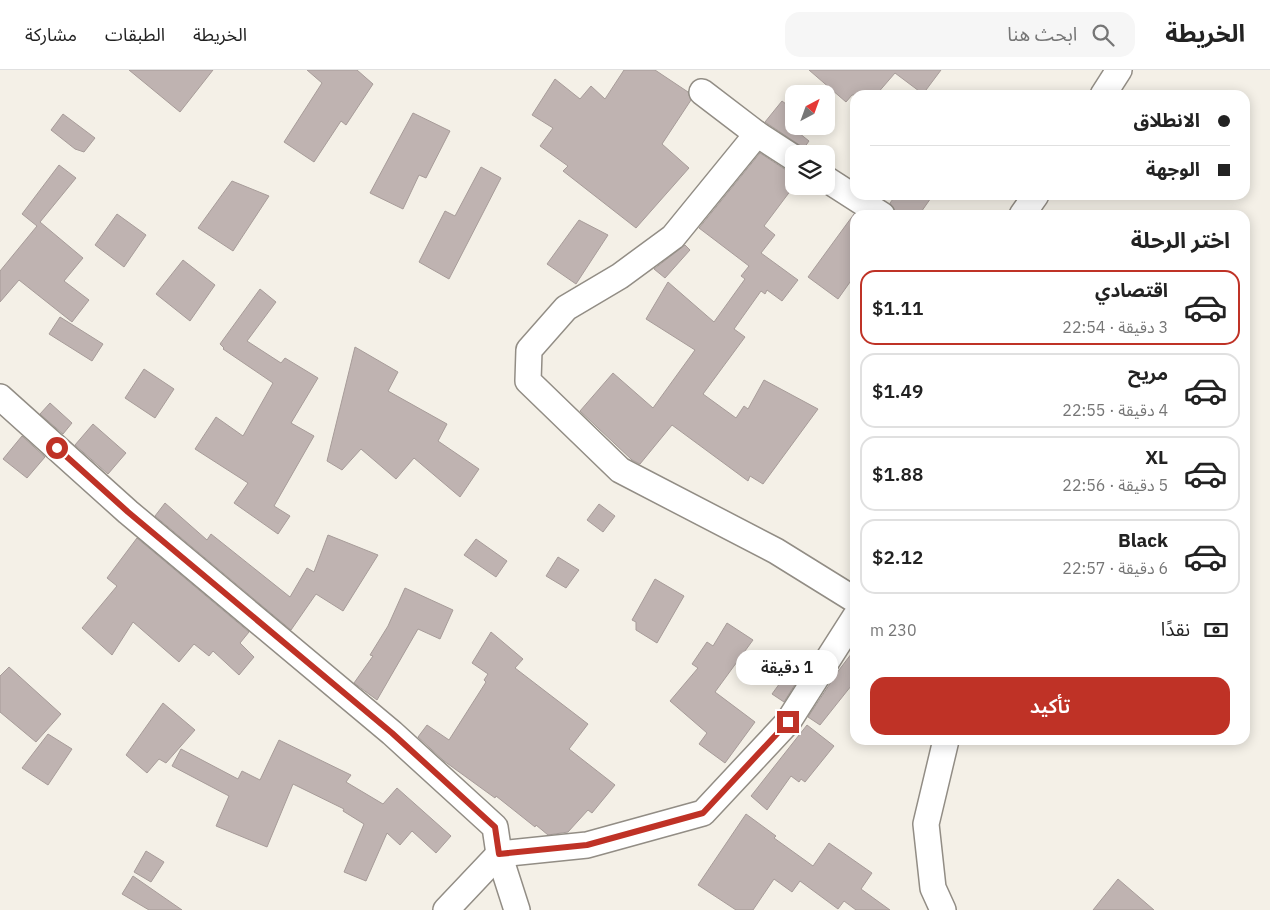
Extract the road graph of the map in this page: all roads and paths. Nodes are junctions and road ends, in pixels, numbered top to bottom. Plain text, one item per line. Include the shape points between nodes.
1 (1119, 70) edge
2 (1106, 90) edge
3 (702, 92) dead end
4 (757, 134) junction
5 (785, 152) edge
6 (835, 185) edge
7 (850, 194) edge
8 (859, 200) edge
9 (874, 210) edge
10 (0, 397) edge
11 (850, 597) edge
12 (850, 625) edge
13 (945, 745) edge
14 (499, 854) junction
15 (446, 910) edge
16 (517, 910) edge
17 (943, 910) edge

1 - 2 street
3 - 4 street
4 - 5 street
4 - 11 street via 673,238 620,276 566,308 530,350 528,381 620,470 776,551
6 - 7 street
8 - 9 street
10 - 14 street via 128,512 392,733 495,827
12 - 14 street via 788,722 703,813 587,845
13 - 17 street via 926,824 933,888
14 - 15 street
14 - 16 street

